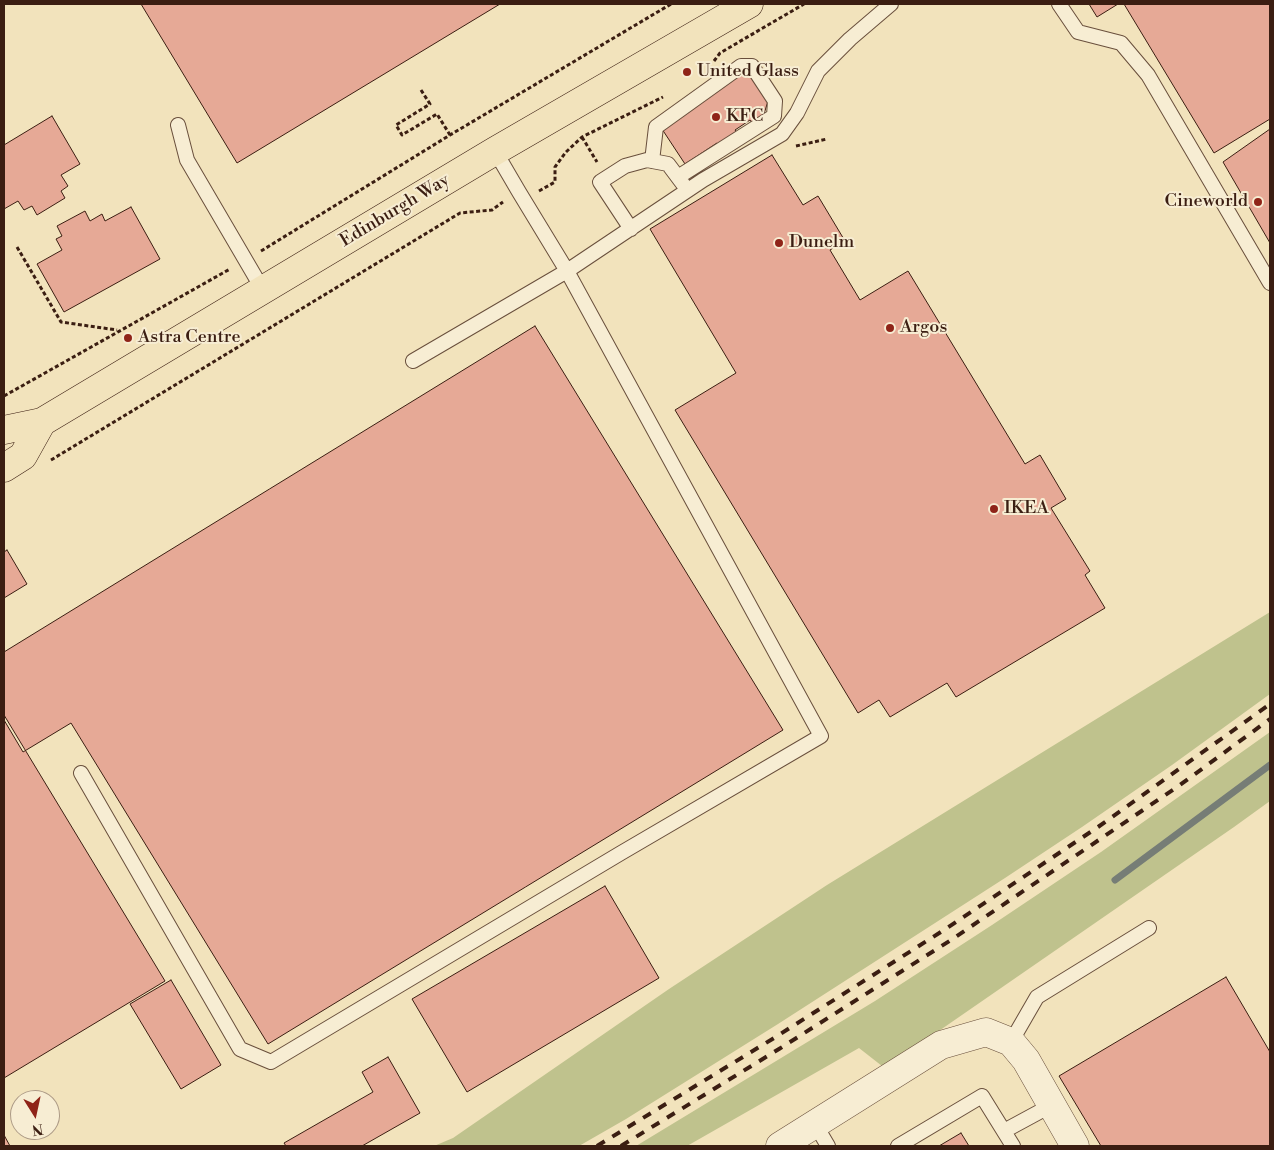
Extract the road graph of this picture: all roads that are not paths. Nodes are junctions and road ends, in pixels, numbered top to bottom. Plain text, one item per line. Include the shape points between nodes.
1 (749, 4) edge
2 (891, 4) edge
3 (1060, 4) edge
4 (178, 125) dead end
5 (495, 151) junction
6 (652, 161) junction
7 (678, 177) junction
8 (688, 190) junction
9 (631, 229) junction
10 (567, 271) junction
11 (1270, 283) edge
12 (264, 290) junction
13 (413, 362) dead end
14 (42, 422) junction
15 (4, 430) edge
16 (4, 468) edge
17 (81, 773) dead end
18 (1149, 928) dead end
19 (1011, 1042) junction
20 (1052, 1105) junction
21 (1004, 1131) junction
22 (821, 1135) edge
23 (780, 1146) edge
24 (898, 1146) edge
25 (1013, 1146) edge
26 (1075, 1146) edge

1 - 5 highway, Edinburgh Way
2 - 8 lane via 818,71 797,113 782,134
3 - 11 lane via 1078,32 1121,43 1148,75
4 - 12 lane via 187,160
5 - 10 lane
5 - 12 highway, Edinburgh Way
6 - 7 lane via 668,164
6 - 7 lane via 656,127 741,66 752,66 775,100 774,116
6 - 9 lane via 625,166 600,182
7 - 8 lane
8 - 9 lane
9 - 10 lane
10 - 13 lane
10 - 17 lane via 821,736 272,1062 240,1049
12 - 14 highway, Edinburgh Way
14 - 15 highway, Edinburgh Way
14 - 16 highway via 24,456
18 - 19 lane via 1036,997
19 - 20 street via 1026,1060
19 - 22 street via 986,1032 942,1046
20 - 21 lane
20 - 26 street
21 - 24 lane via 982,1096
21 - 25 lane
22 - 23 street

